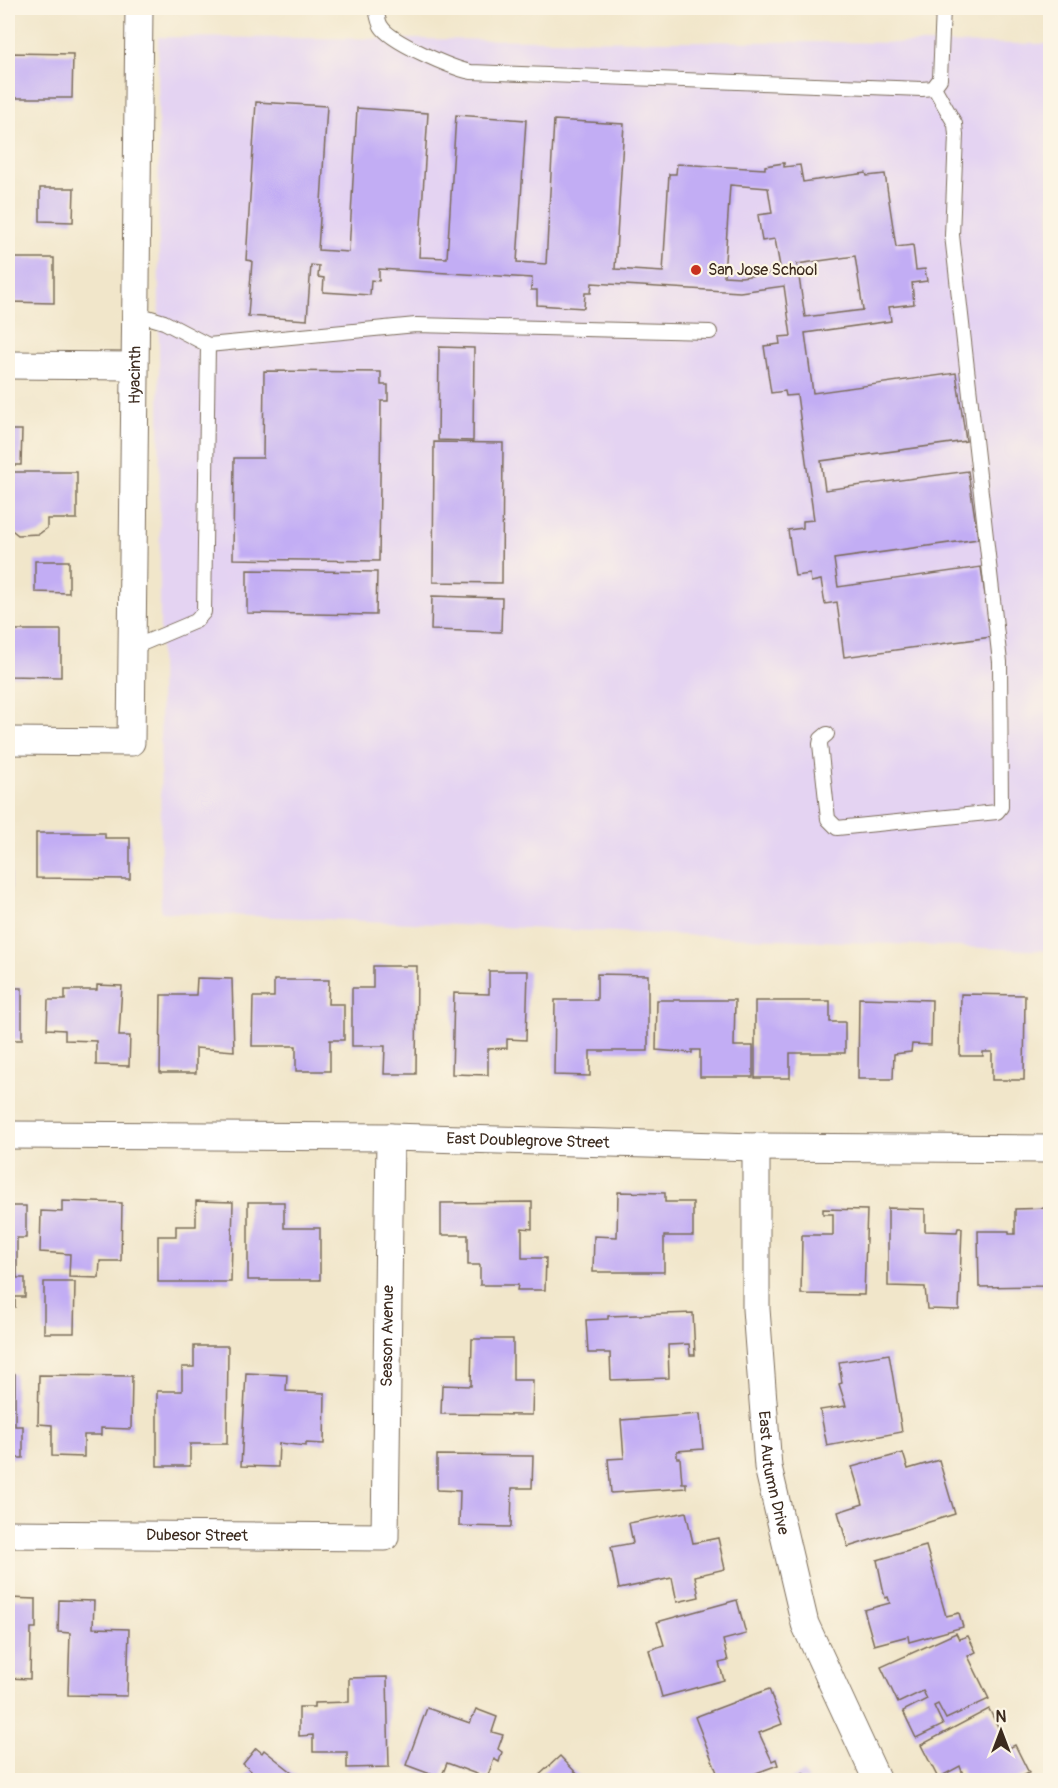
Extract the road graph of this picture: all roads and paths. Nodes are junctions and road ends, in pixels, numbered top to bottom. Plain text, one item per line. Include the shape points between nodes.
1 (139, 8) edge
2 (376, 8) edge
3 (943, 8) edge
4 (934, 87) junction
5 (134, 313) junction
6 (711, 332) dead end
7 (208, 345) junction
8 (8, 365) edge
9 (133, 366) junction
10 (132, 648) junction
11 (827, 734) dead end
12 (8, 741) edge
13 (8, 1135) edge
14 (390, 1137) junction
15 (756, 1147) junction
16 (1050, 1149) edge
17 (8, 1533) edge
18 (385, 1537) joint
19 (877, 1780) edge

1 - 5 street, Hyacinth
2 - 4 lane via 381,26 391,36 471,72 922,90
3 - 4 lane via 940,79
4 - 11 lane via 955,124 952,235 1000,662 1001,807 997,812 837,828 828,819 820,744
5 - 7 lane via 164,322
5 - 9 street, Hyacinth
6 - 7 lane via 416,325
7 - 10 lane via 204,612 196,621
8 - 9 street
9 - 10 street, Hyacinth
10 - 12 street, Hyacinth via 131,742
13 - 14 street, East Doublegrove Street
14 - 15 street, East Doublegrove Street
14 - 18 street, Season Avenue
15 - 16 street, East Doublegrove Street
15 - 19 street, East Autumn Drive via 756,1309 768,1467 805,1624
17 - 18 street, Dubesor Street

